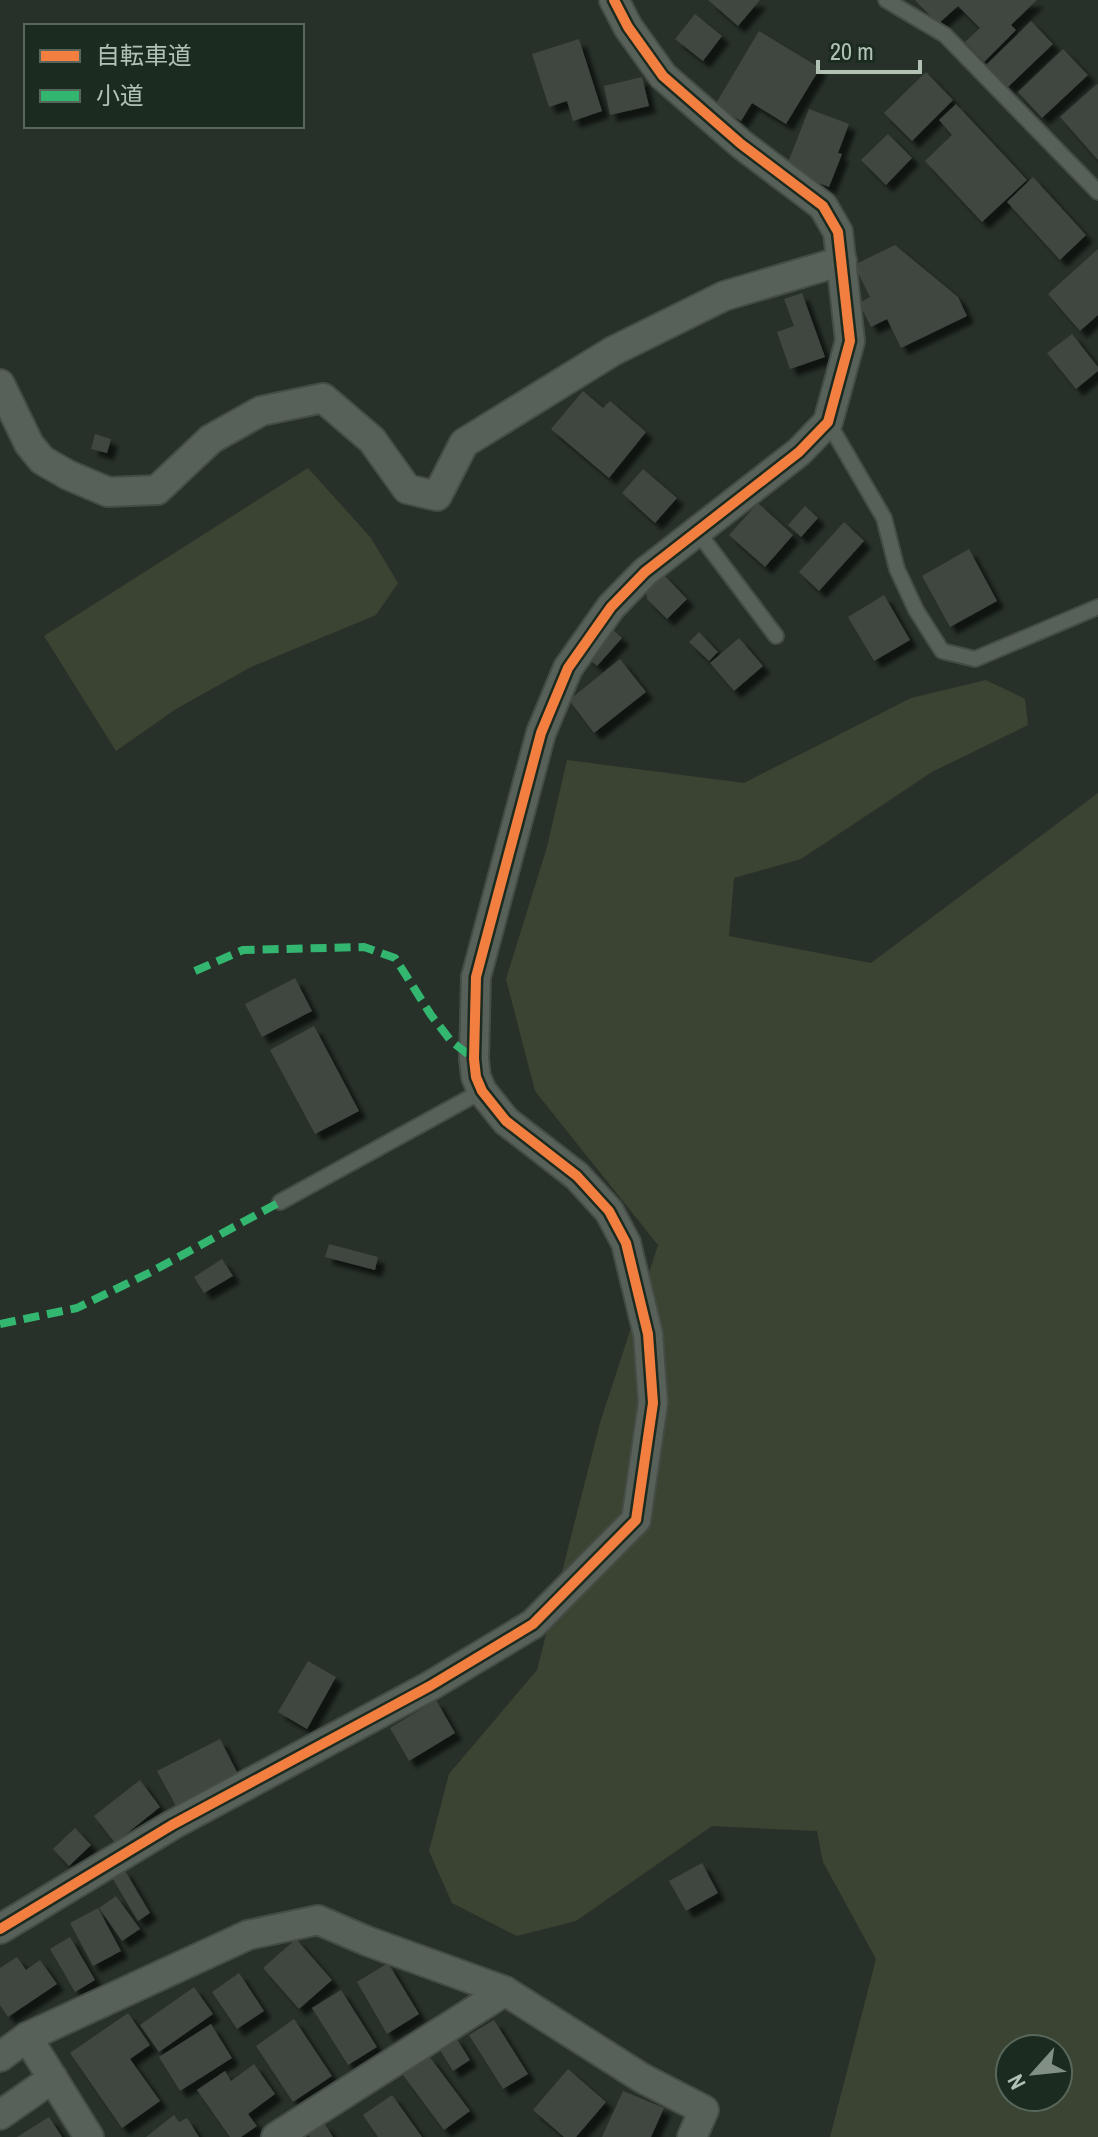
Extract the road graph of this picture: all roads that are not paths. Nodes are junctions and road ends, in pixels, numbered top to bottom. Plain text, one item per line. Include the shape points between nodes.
1 (614, 0) edge
2 (886, 0) edge
3 (1098, 192) edge
4 (842, 261) junction
5 (0, 384) edge
6 (828, 422) junction
7 (697, 531) junction
8 (1098, 607) edge
9 (776, 636) dead end
10 (482, 1091) junction
11 (280, 1202) dead end
12 (0, 1929) edge
13 (505, 1991) junction
14 (27, 2037) junction
15 (0, 2057) edge
16 (53, 2078) junction
17 (0, 2115) edge
18 (89, 2137) edge
19 (276, 2137) edge
20 (692, 2137) edge

1 - 4 street via 663,76 823,206 838,232
2 - 3 lane via 945,35
4 - 5 street via 724,296 613,351 464,443 437,496 407,489 372,440 323,398 261,411 211,439 157,490 108,492 42,460
4 - 6 street via 850,341
6 - 7 street via 799,452
6 - 8 lane via 884,518 897,569 942,651 975,659
7 - 9 lane
7 - 10 street via 611,607 568,668 541,733 476,977 474,1059
10 - 11 lane
10 - 12 street via 506,1121 577,1176 609,1211 626,1243 648,1334 653,1403 636,1520 533,1624 430,1686 172,1825
13 - 14 street via 318,1920 248,1935
13 - 19 street
13 - 20 street via 642,2078 704,2110
14 - 15 street
14 - 16 street
16 - 17 street
16 - 18 street

